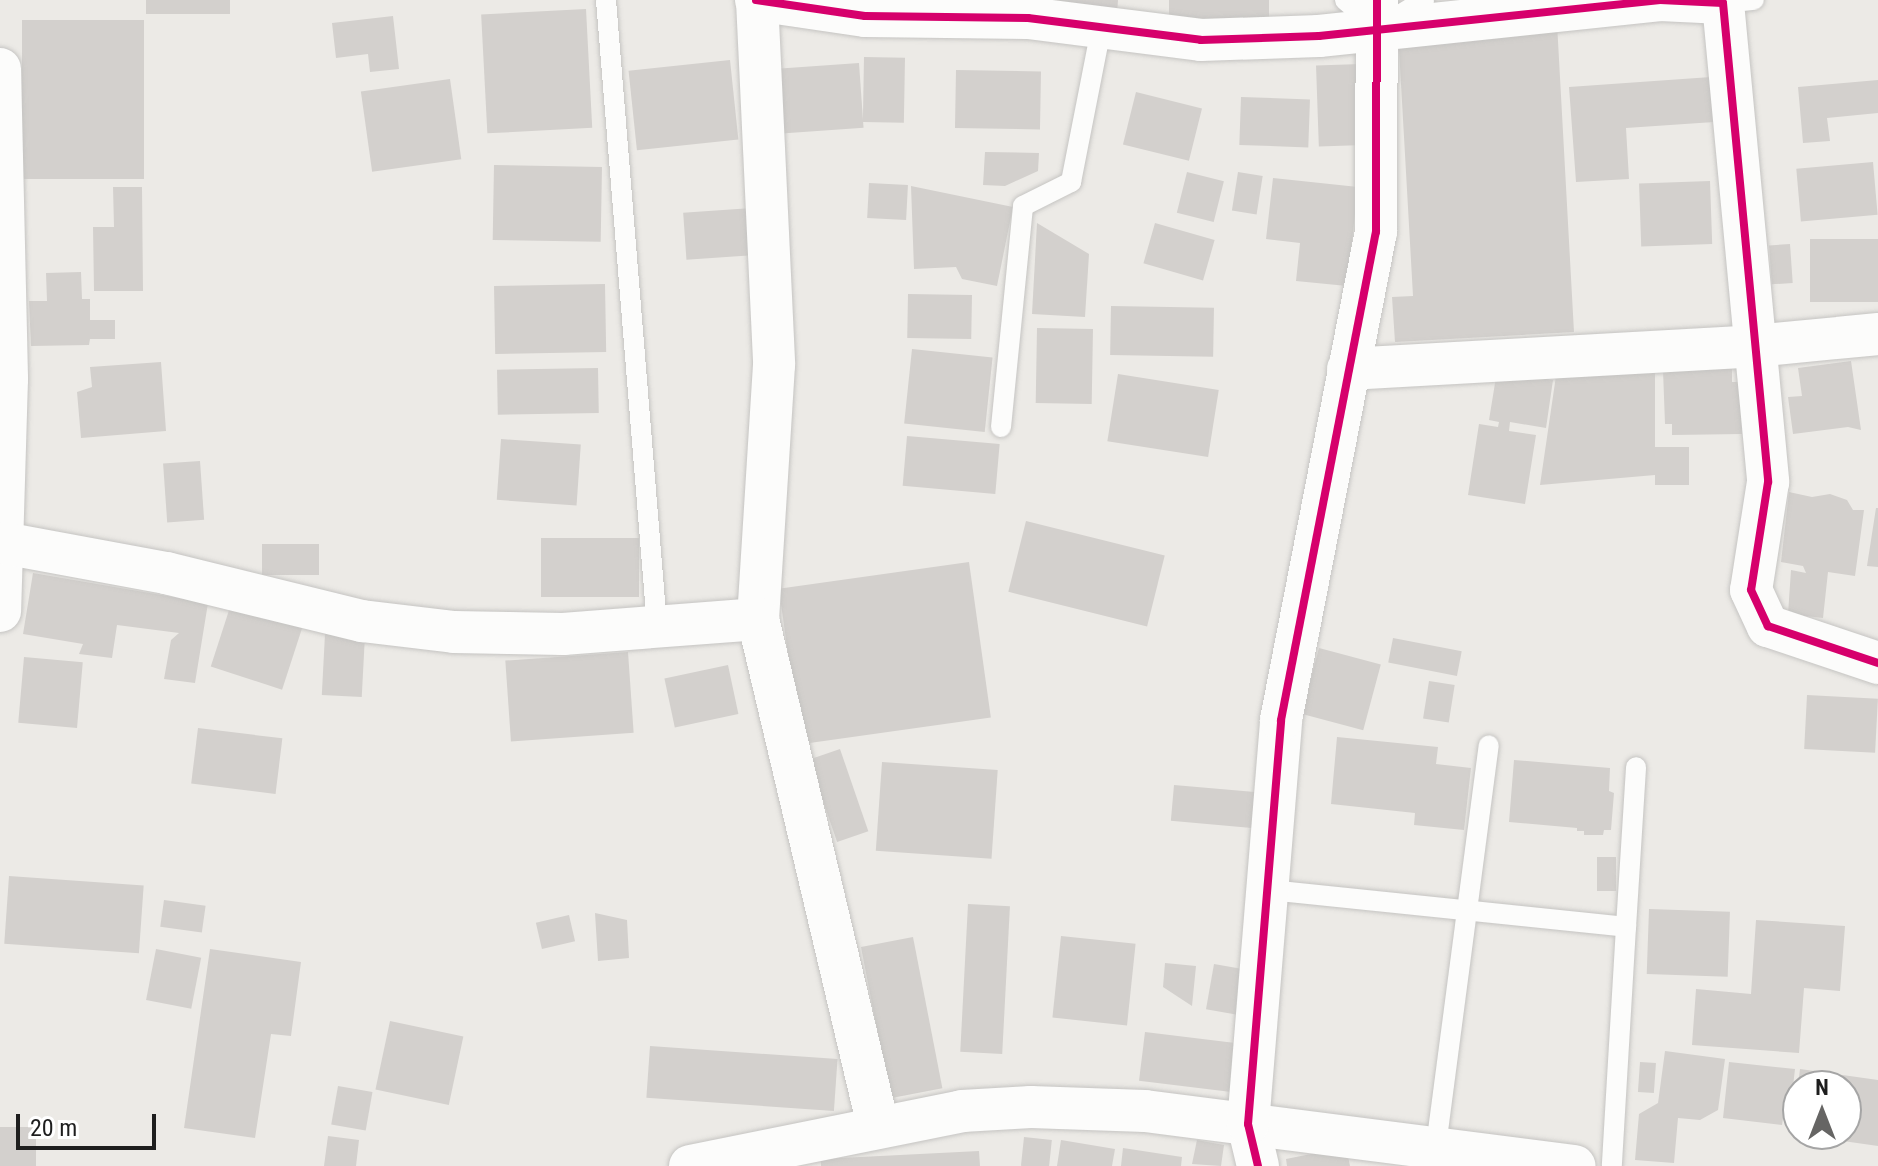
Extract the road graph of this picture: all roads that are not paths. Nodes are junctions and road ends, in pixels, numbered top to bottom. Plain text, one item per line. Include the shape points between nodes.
1 (606, 0) edge
2 (756, 0) edge
3 (1345, 0) edge
4 (1424, 0) edge
5 (1738, 2) edge
6 (1377, 14) edge
7 (1101, 29) junction
8 (0, 69) edge
9 (1878, 334) edge
10 (1754, 346) junction
11 (1348, 369) junction
12 (3, 380) edge
13 (1001, 427) dead end
14 (4, 543) junction
15 (0, 611) edge
16 (758, 619) junction
17 (657, 626) junction
18 (1878, 663) edge
19 (1489, 745) dead end
20 (1636, 767) dead end
21 (1270, 890) junction
22 (1467, 910) junction
23 (1626, 927) junction
24 (1248, 1124) junction
25 (878, 1126) junction
26 (1436, 1146) junction
27 (690, 1166) edge
28 (1258, 1166) edge
29 (1574, 1166) edge
30 (1612, 1166) edge

1 - 17 lane
2 - 7 street via 865,16 1028,18
2 - 16 street via 774,365
3 - 6 lane
4 - 6 lane
5 - 6 street via 1660,0
5 - 10 street
6 - 7 street via 1319,36 1201,40
6 - 11 street via 1376,232
7 - 13 lane via 1071,182 1023,206
8 - 12 street
9 - 10 street
10 - 11 street
10 - 18 street via 1768,482 1751,590 1756,607 1768,626
11 - 21 street via 1281,720
12 - 14 street
14 - 15 street
14 - 17 street via 166,573 362,621 454,632 563,634
16 - 17 street
16 - 25 street
19 - 22 lane
20 - 23 lane
21 - 22 lane
21 - 24 street
22 - 23 lane
22 - 26 lane
23 - 30 lane
24 - 25 street via 1145,1111 1031,1107 962,1111
24 - 26 street
24 - 28 street
25 - 27 street
26 - 29 street

